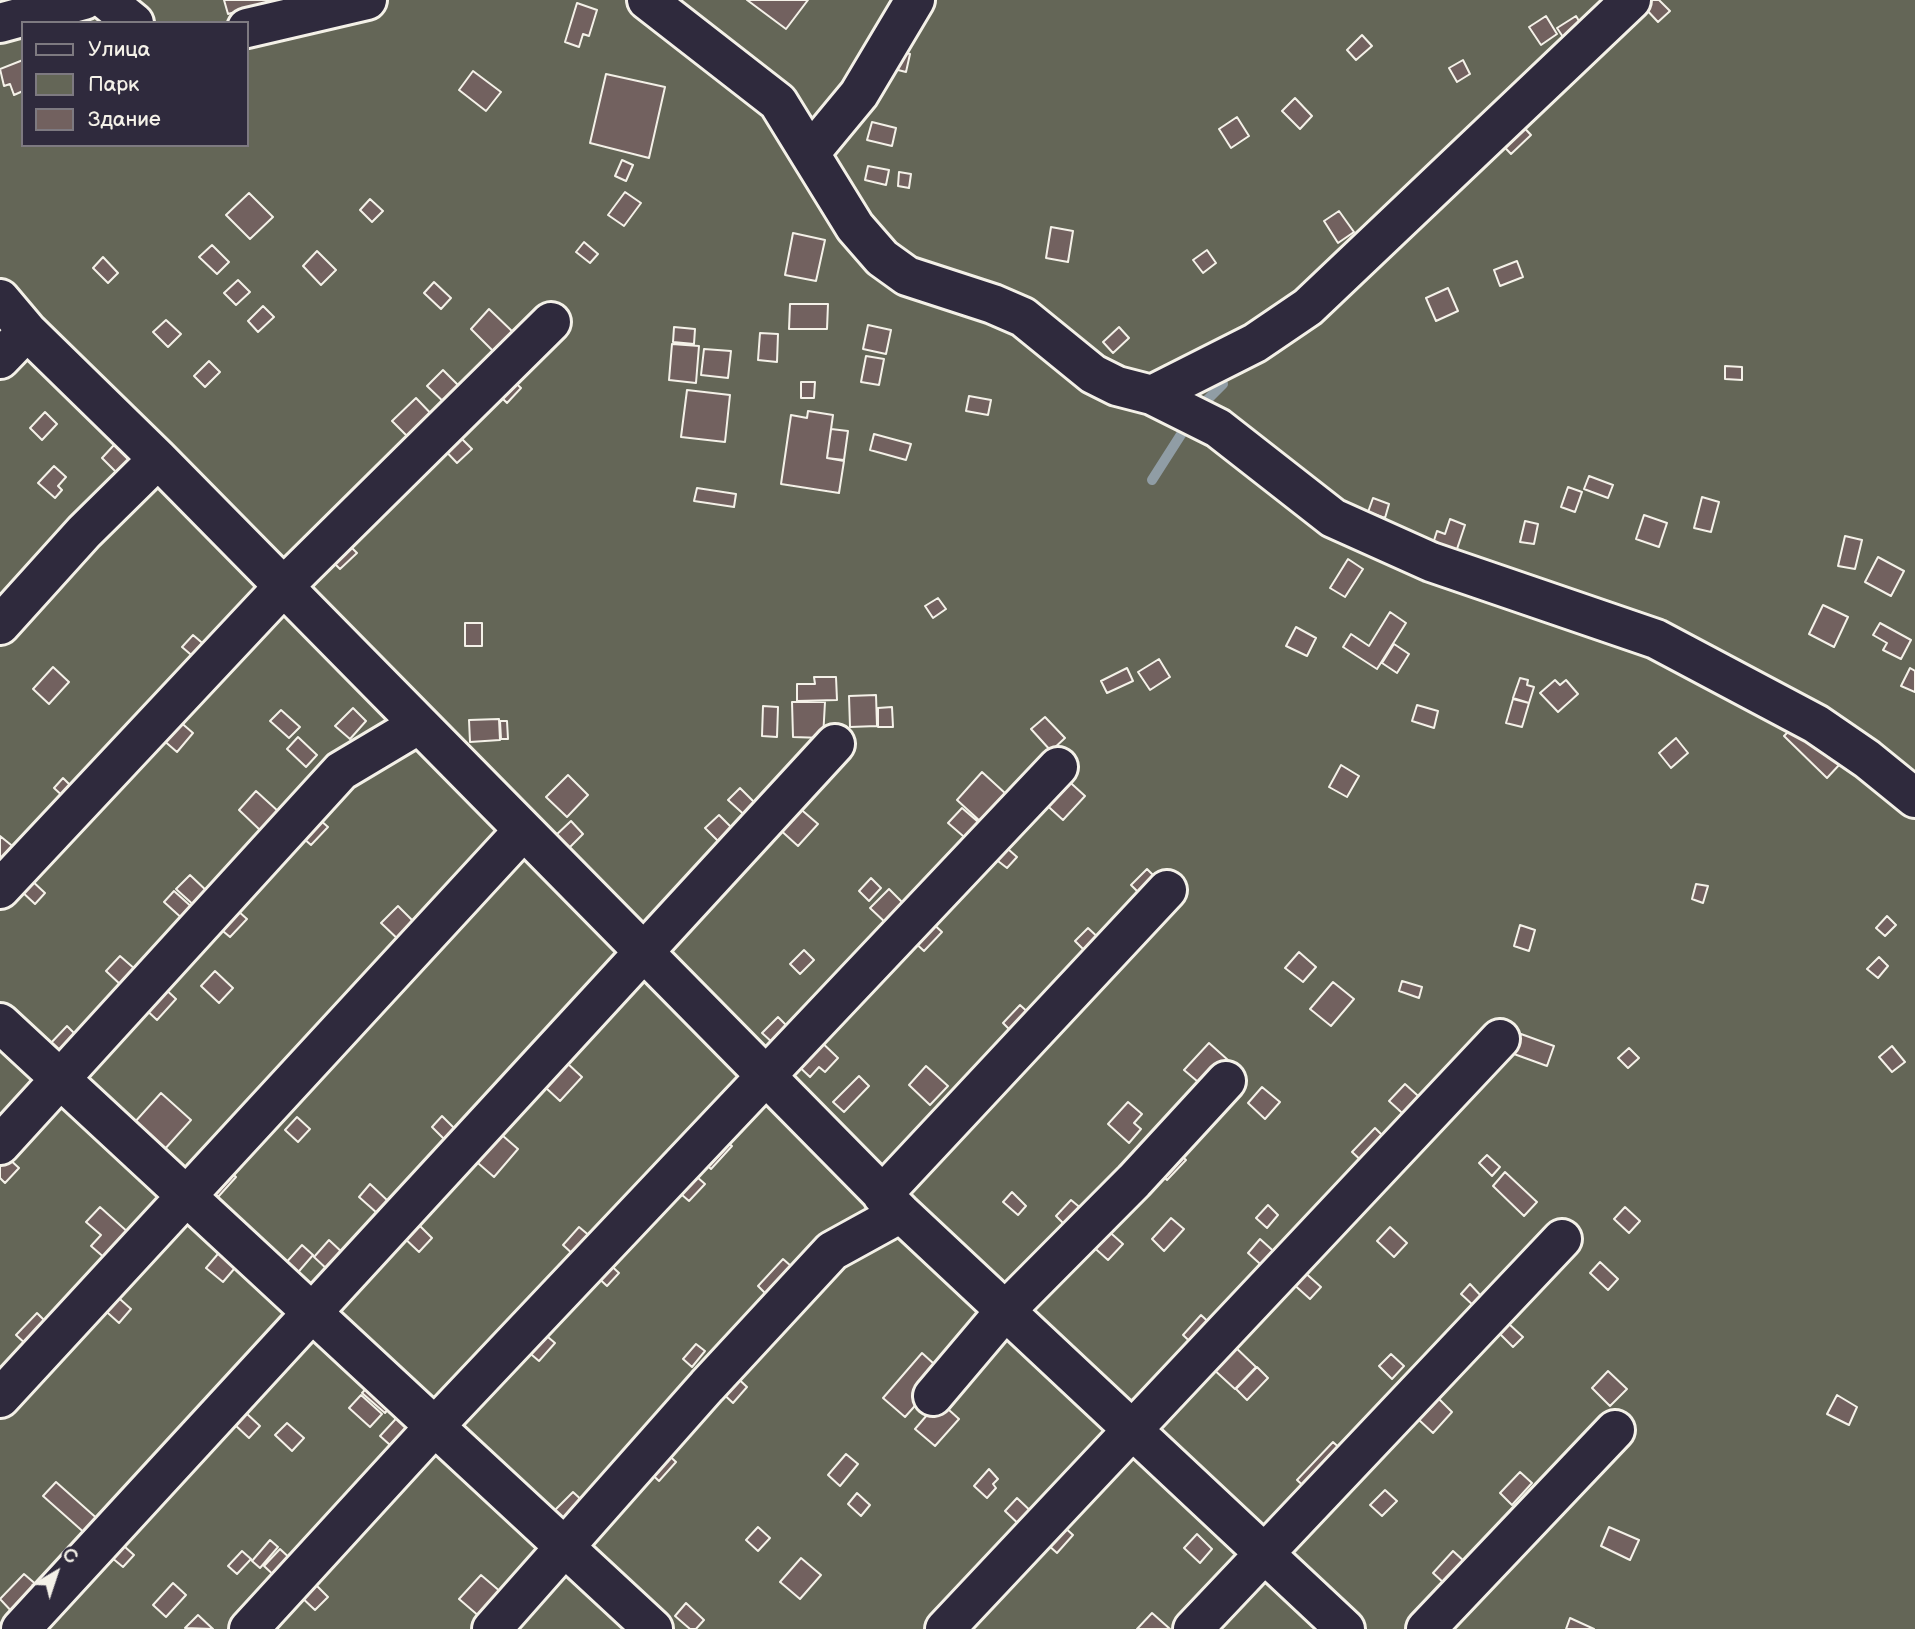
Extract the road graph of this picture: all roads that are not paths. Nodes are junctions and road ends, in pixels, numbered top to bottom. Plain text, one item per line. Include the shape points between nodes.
1 (84, 0) edge
2 (106, 0) edge
3 (367, 0) edge
4 (647, 0) edge
5 (915, 0) edge
6 (1630, 0) edge
7 (132, 21) edge
8 (0, 23) edge
9 (248, 28) edge
10 (811, 152) junction
11 (0, 299) edge
12 (551, 322) dead end
13 (27, 331) junction
14 (0, 359) edge
15 (1163, 400) junction
16 (158, 459) junction
17 (283, 587) junction
18 (0, 625) edge
19 (418, 725) junction
20 (835, 744) dead end
21 (1058, 767) dead end
22 (1915, 798) edge
23 (522, 832) junction
24 (0, 889) edge
25 (1167, 890) dead end
26 (644, 952) junction
27 (0, 1023) edge
28 (1500, 1039) dead end
29 (766, 1076) junction
30 (62, 1079) junction
31 (1226, 1081) dead end
32 (0, 1145) edge
33 (186, 1195) junction
34 (891, 1204) junction
35 (1562, 1239) dead end
36 (313, 1312) junction
37 (1004, 1312) junction
38 (933, 1396) dead end
39 (0, 1398) edge
40 (435, 1426) junction
41 (1615, 1430) dead end
42 (1133, 1431) junction
43 (565, 1549) junction
44 (1265, 1553) junction
45 (21, 1629) edge
46 (249, 1629) edge
47 (492, 1629) edge
48 (653, 1629) edge
49 (945, 1629) edge
50 (1193, 1629) edge
51 (1345, 1629) edge
52 (1426, 1629) edge

1 - 8 street
2 - 7 street
3 - 9 street
4 - 10 street via 778,102
5 - 10 street via 859,94
6 - 15 street via 1308,307
10 - 15 street via 855,227 882,258 907,276 1023,317 1093,374
11 - 13 street
12 - 17 street
13 - 14 street
13 - 16 street
15 - 22 street via 1218,428 1333,518 1431,562 1656,639 1816,724
16 - 17 street
16 - 18 street
17 - 19 street
17 - 24 street
19 - 23 street
19 - 30 street via 341,771
20 - 26 street
21 - 29 street
23 - 26 street
23 - 33 street
25 - 34 street
26 - 29 street
26 - 36 street
27 - 30 street
28 - 42 street
29 - 34 street
29 - 40 street
30 - 32 street
30 - 33 street
31 - 37 street
33 - 36 street
33 - 39 street
34 - 37 street
34 - 43 street via 832,1251
35 - 44 street
36 - 40 street
36 - 45 street
37 - 38 street
37 - 42 street
40 - 43 street
40 - 46 street
41 - 52 street
42 - 44 street
42 - 49 street
43 - 47 street
43 - 48 street
44 - 50 street
44 - 51 street

